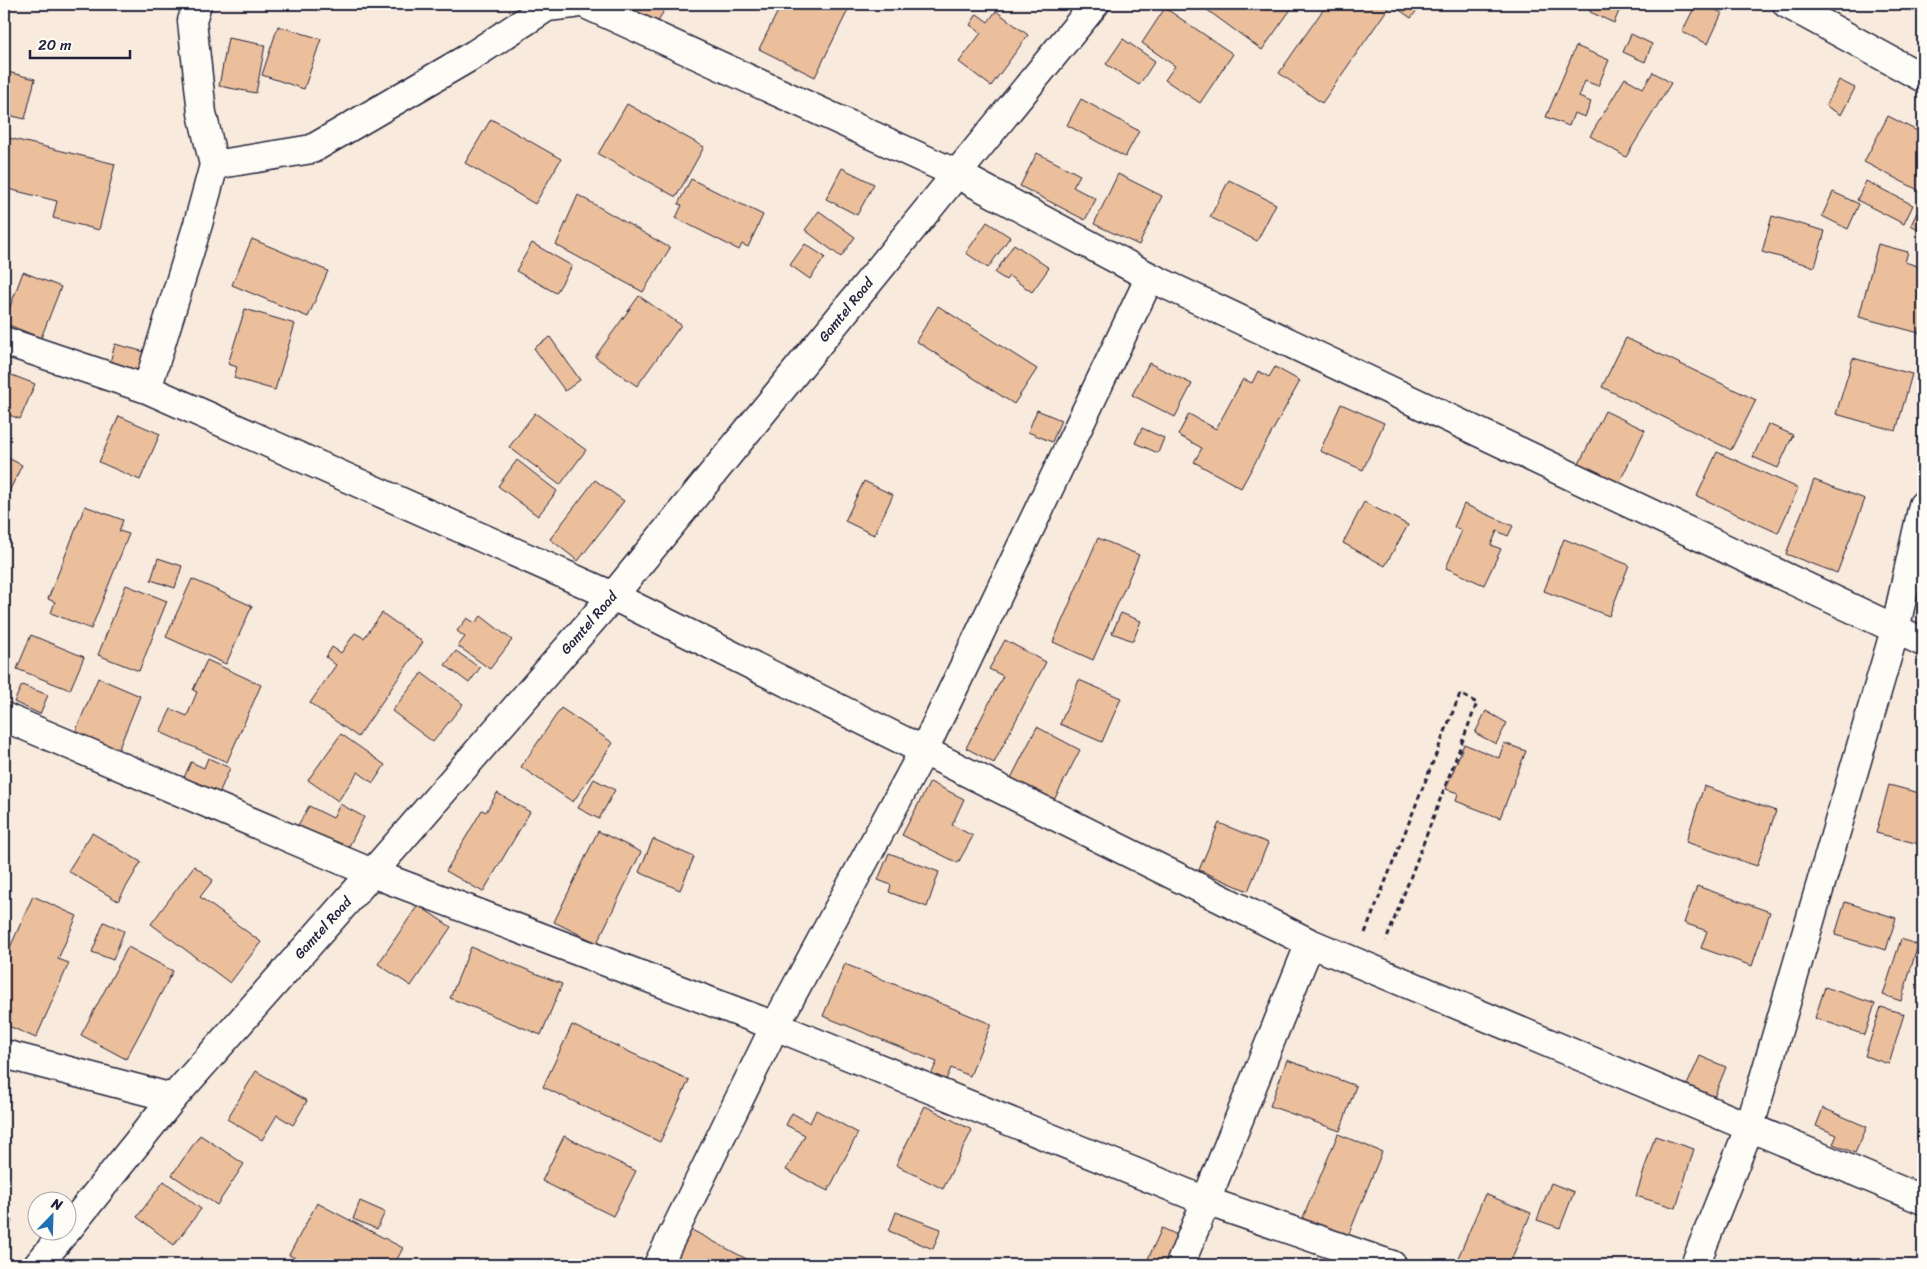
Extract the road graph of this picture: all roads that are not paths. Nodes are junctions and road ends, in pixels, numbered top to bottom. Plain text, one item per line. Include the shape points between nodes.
1 (198, 4) edge
2 (574, 4) edge
3 (585, 4) edge
4 (1095, 4) edge
5 (1787, 4) edge
6 (1923, 78) edge
7 (214, 165) junction
8 (957, 174) junction
9 (1150, 276) junction
10 (4, 341) edge
11 (148, 389) junction
12 (1923, 505) edge
13 (613, 596) junction
14 (1895, 630) junction
15 (1923, 642) edge
16 (4, 717) edge
17 (924, 750) junction
18 (372, 873) junction
19 (1310, 943) junction
20 (775, 1026) junction
21 (4, 1054) edge
22 (173, 1098) junction
23 (1750, 1126) junction
24 (1923, 1200) edge
25 (1206, 1201) junction
26 (78, 1216) edge
27 (57, 1242) edge
28 (38, 1265) edge
29 (658, 1265) edge
30 (1180, 1265) edge
31 (1392, 1265) edge
32 (1695, 1265) edge

1 - 7 street via 192,21 202,113
2 - 7 street via 547,7 475,54 312,150
3 - 8 street
4 - 8 street, Gamtel Road
5 - 6 street
7 - 11 street
8 - 9 street
8 - 13 street, Gamtel Road
9 - 14 street
9 - 17 street
10 - 11 street
11 - 13 street
12 - 14 street
13 - 17 street
13 - 18 street, Gamtel Road
14 - 15 street
14 - 23 street
16 - 18 street
17 - 19 street
17 - 20 street
18 - 20 street
18 - 22 street, Gamtel Road
19 - 23 street
19 - 25 street
20 - 25 street
20 - 29 street
21 - 22 street
22 - 26 street, Gamtel Road
23 - 24 street
23 - 32 street
25 - 30 street
25 - 31 street
27 - 28 street

